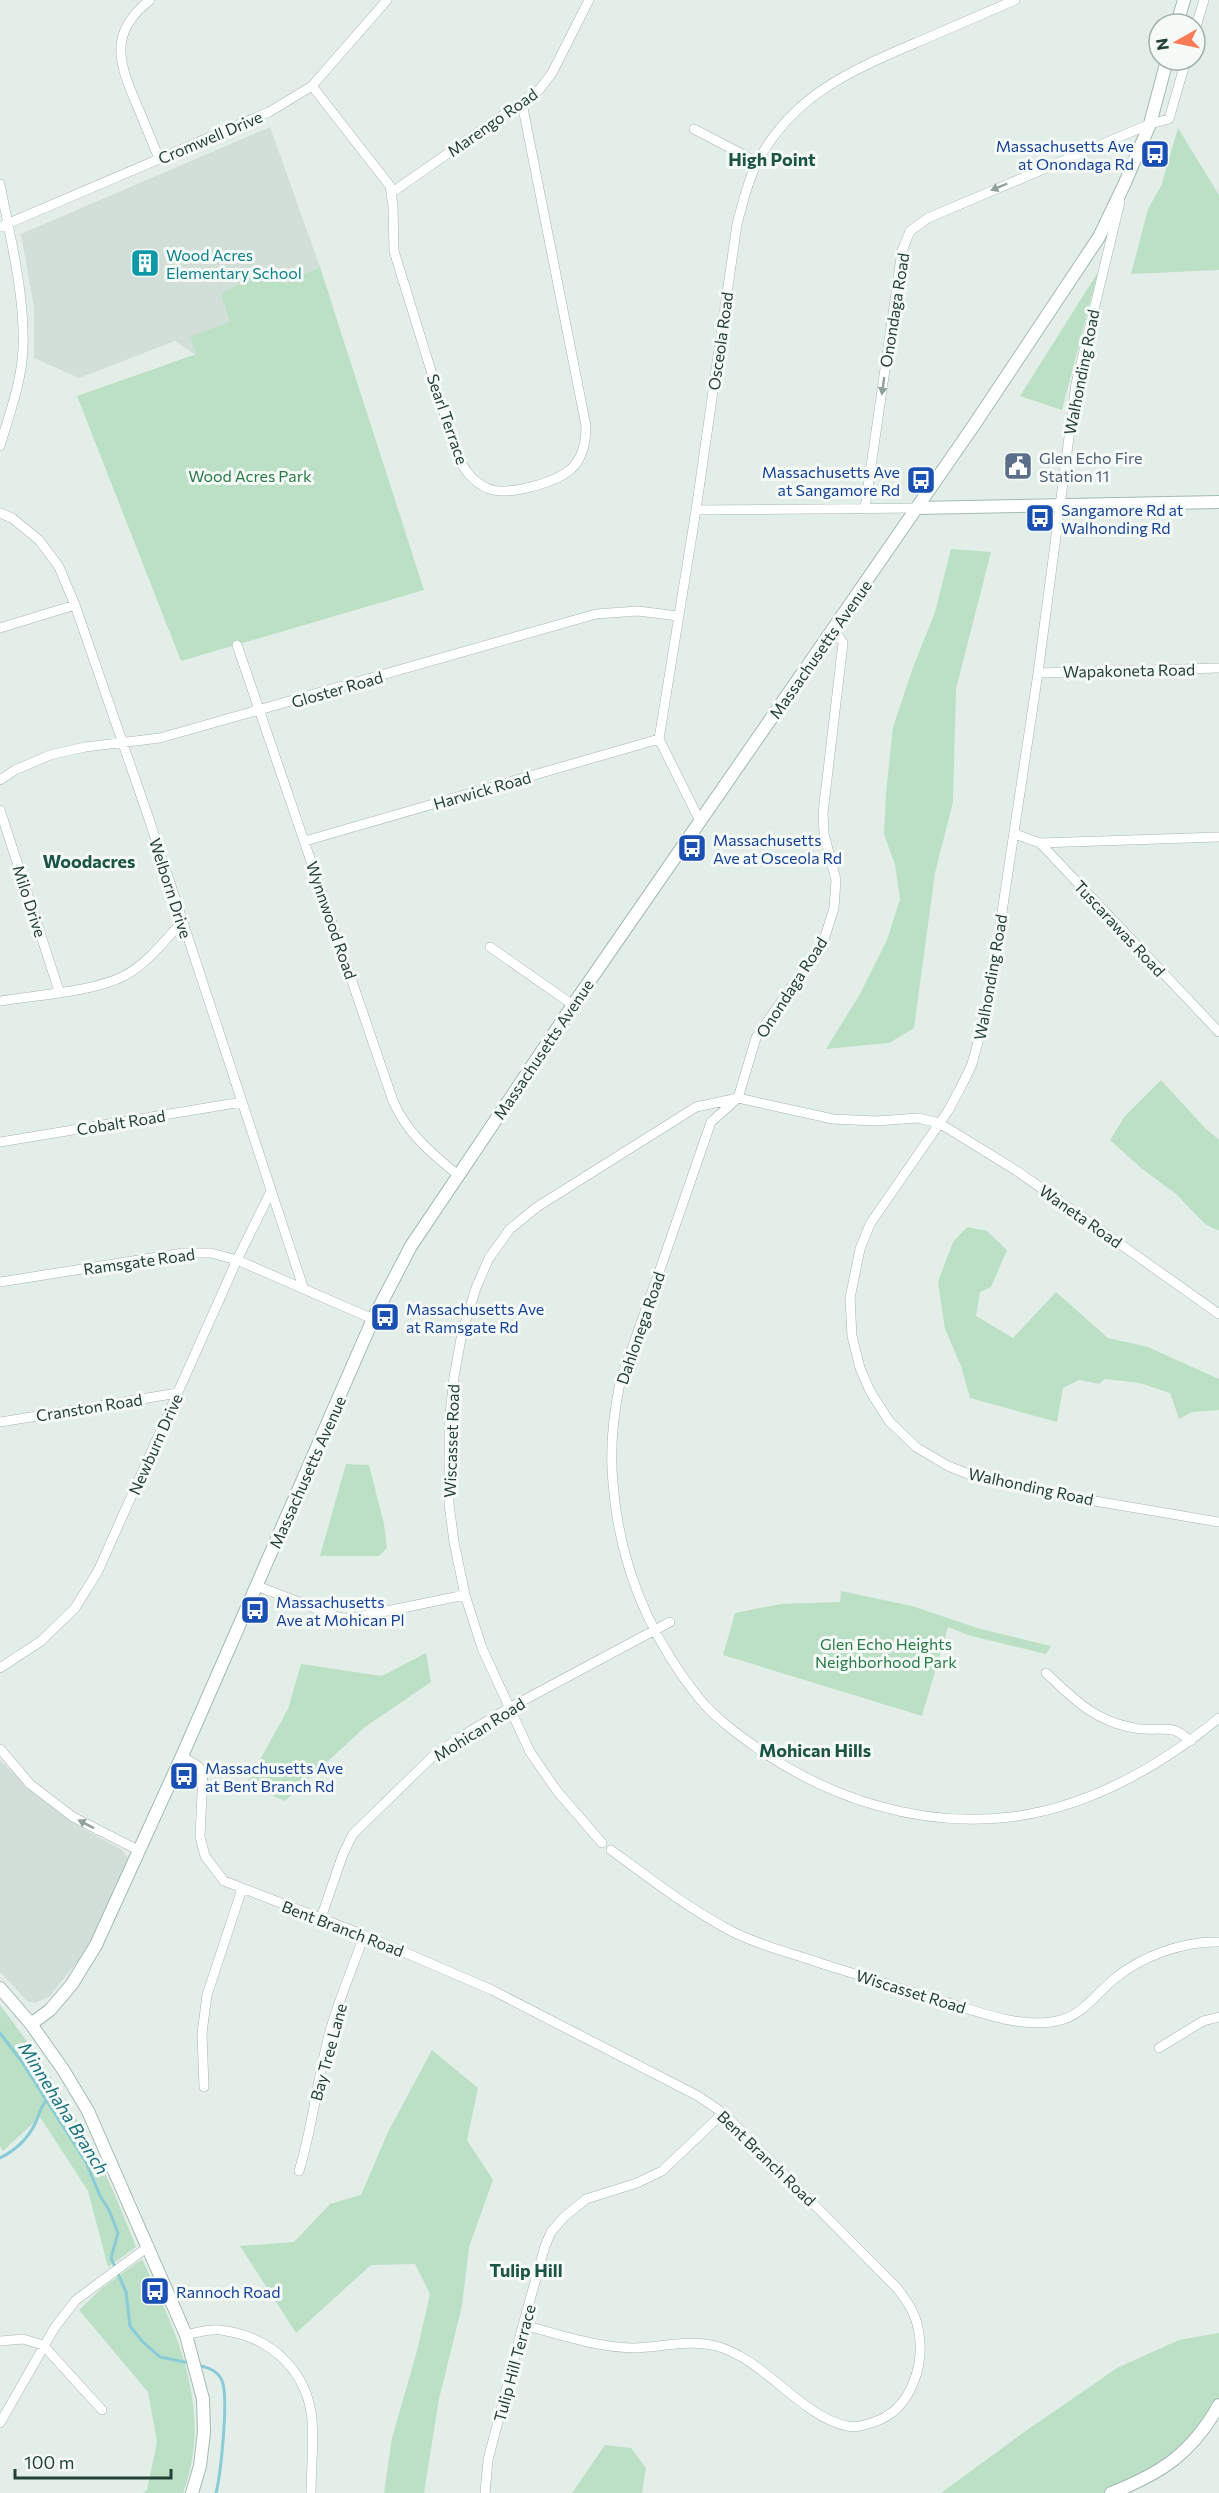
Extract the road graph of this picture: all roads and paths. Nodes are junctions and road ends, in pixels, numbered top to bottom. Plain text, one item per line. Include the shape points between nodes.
1 (150, 0) edge
2 (387, 0) edge
3 (589, 0) edge
4 (1015, 0) edge
5 (1164, 72) edge
6 (1182, 72) edge
7 (312, 86) junction
8 (522, 103) junction
9 (1150, 124) junction
10 (694, 129) dead end
11 (159, 158) junction
12 (758, 162) junction
13 (0, 184) edge
14 (1124, 185) junction
15 (391, 193) junction
16 (4, 226) edge
17 (0, 446) edge
18 (1219, 502) edge
19 (1059, 506) junction
20 (865, 508) junction
21 (917, 508) junction
22 (696, 510) junction
23 (0, 513) edge
24 (75, 605) junction
25 (678, 616) junction
26 (0, 628) edge
27 (834, 629) junction
28 (237, 645) dead end
29 (1219, 668) edge
30 (1038, 673) junction
31 (258, 711) junction
32 (659, 740) junction
33 (123, 743) junction
34 (0, 780) edge
35 (0, 810) edge
36 (700, 821) junction
37 (1015, 834) junction
38 (1219, 837) edge
39 (305, 841) junction
40 (1040, 843) junction
41 (182, 922) junction
42 (490, 947) dead end
43 (59, 991) junction
44 (0, 1001) edge
45 (573, 1005) junction
46 (1219, 1032) edge
47 (738, 1098) junction
48 (242, 1102) junction
49 (939, 1123) junction
50 (0, 1142) edge
51 (458, 1174) junction
52 (271, 1191) junction
53 (237, 1260) junction
54 (0, 1282) edge
55 (303, 1287) junction
56 (1219, 1314) edge
57 (373, 1319) junction
58 (178, 1393) junction
59 (0, 1422) edge
60 (1219, 1522) edge
61 (257, 1586) junction
62 (465, 1595) junction
63 (670, 1622) dead end
64 (654, 1631) junction
65 (0, 1668) edge
66 (1046, 1673) dead end
67 (509, 1708) junction
68 (1219, 1718) edge
69 (1191, 1741) junction
70 (0, 1749) edge
71 (182, 1756) junction
72 (602, 1843) dead end
73 (138, 1850) junction
74 (611, 1850) dead end
75 (242, 1889) junction
76 (321, 1918) junction
77 (364, 1935) junction
78 (1219, 1942) edge
79 (0, 1988) edge
80 (1219, 2017) edge
81 (31, 2024) junction
82 (1159, 2048) dead end
83 (204, 2086) dead end
84 (723, 2113) junction
85 (299, 2171) dead end
86 (149, 2246) junction
87 (523, 2325) junction
88 (186, 2335) junction
89 (0, 2340) edge
90 (43, 2345) junction
91 (1219, 2405) edge
92 (102, 2410) dead end
93 (0, 2423) edge
94 (192, 2493) edge
95 (311, 2493) edge
96 (484, 2493) edge
97 (1111, 2493) edge

1 - 11 street via 130,18 121,38 119,58
2 - 7 street, Cromwell Drive
3 - 8 street, Marengo Road via 552,73
4 - 12 street, Osceola Road via 853,70 824,88 796,111
5 - 9 main road, Massachusetts Avenue
6 - 9 street via 1169,118
7 - 11 street, Cromwell Drive via 269,112
7 - 15 street, Searl Terrace via 386,181
8 - 15 street, Marengo Road
8 - 15 street, Searl Terrace via 586,426 579,460 570,470 553,480 497,492 466,472 458,458 394,251
9 - 14 main road, Massachusetts Avenue
9 -> 20 street, Onondaga Road via 928,218 910,231 902,251
10 - 12 street
11 - 16 street, Cromwell Drive
12 - 22 street, Osceola Road via 737,224
13 - 16 street
14 - 19 street, Walhonding Road via 1076,384
14 - 21 main road, Massachusetts Avenue via 1099,237
16 - 17 street via 22,311 23,349
18 - 19 main road
19 - 21 main road
19 - 30 street, Walhonding Road
20 - 21 street
20 - 22 street
21 - 27 main road, Massachusetts Avenue
22 - 25 street, Osceola Road
23 - 24 street, Welborn Drive via 39,540 59,567
24 - 26 street
24 - 33 street, Welborn Drive
25 - 31 street, Gloster Road via 638,611 596,614
25 - 32 street, Osceola Road
27 - 36 main road, Massachusetts Avenue
27 - 47 street, Onondaga Road via 843,643 823,813 824,834 836,880 834,908 824,940 756,1038
28 - 31 street, Wynnwood Road
29 - 30 street, Wapakoneta Road
30 - 37 street, Walhonding Road
31 - 33 street, Gloster Road via 160,738
31 - 39 street, Wynnwood Road
32 - 36 street
32 - 39 street, Harwick Road
33 - 34 street, Gloster Road via 50,755
33 - 41 street, Welborn Drive
35 - 43 street, Milo Drive
36 - 45 main road, Massachusetts Avenue
37 - 40 street, Tuscarawas Road
37 - 49 street, Walhonding Road via 981,1036 972,1064
38 - 40 street
39 - 51 street, Wynnwood Road via 399,1114 421,1144
40 - 46 street, Tuscarawas Road
41 - 43 street via 143,962 123,976 99,985
41 - 48 street, Welborn Drive
42 - 45 street
43 - 44 street
45 - 51 main road, Massachusetts Avenue
47 - 49 street, Wiscasset Road via 833,1119 918,1118
47 - 62 street, Wiscasset Road via 696,1107 537,1207 510,1229 489,1258 462,1333 449,1424 449,1504
47 - 64 street, Dahlonega Road via 711,1122 619,1387 613,1483 624,1553
48 - 50 street, Cobalt Road
48 - 52 street, Welborn Drive
49 - 56 street, Waneta Road via 1017,1171
49 - 60 street, Walhonding Road via 870,1224 852,1280 852,1336 860,1368 889,1421 916,1447 971,1475 1065,1496
51 - 57 main road, Massachusetts Avenue via 411,1246
52 - 53 street, Newburn Drive
52 - 55 street, Welborn Drive
53 - 54 street, Ramsgate Road via 211,1253 183,1253
53 - 55 street, Ramsgate Road
53 - 58 street, Newburn Drive
55 - 57 street, Ramsgate Road
57 - 61 main road, Massachusetts Avenue
58 - 59 street, Cranston Road
58 - 65 street, Newburn Drive via 98,1571 75,1608 41,1641
61 - 62 street via 348,1618
61 - 71 main road, Massachusetts Avenue
62 - 67 street, Wiscasset Road via 482,1648
63 - 64 street, Mohican Road
64 - 67 street, Mohican Road
64 - 69 street, Dahlonega Road via 698,1697 741,1737 821,1786 888,1809 974,1818 1011,1816 1067,1804 1125,1782
66 - 69 street via 1067,1695 1100,1719 1133,1728 1174,1730
67 - 72 street, Wiscasset Road via 537,1762 578,1818
67 - 76 street, Mohican Road via 432,1757 353,1834
68 - 69 street
73 -> 70 street via 73,1817 30,1784
71 - 73 main road, Massachusetts Avenue
71 - 75 street, Bent Branch Road via 203,1773 200,1837 205,1856 224,1881
73 - 81 main road, Massachusetts Avenue via 96,1945 72,1984 50,2010
74 - 78 street, Wiscasset Road via 704,1916 734,1932 871,1980 1031,2023 1069,2017 1086,2007 1113,1980 1157,1954 1190,1944
75 - 76 street, Bent Branch Road
75 - 83 street via 207,1995 202,2033
76 - 77 street, Bent Branch Road
77 - 84 street, Bent Branch Road via 492,1990 698,2096
77 - 85 street, Bay Tree Lane via 330,2033
79 - 81 main road
80 - 82 street via 1203,2021
81 - 86 main road via 88,2111
84 - 87 street, Tulip Hill Terrace via 662,2171 586,2199 564,2217 545,2246
84 - 87 street, Bent Branch Road via 897,2288 912,2309 919,2329 919,2366 910,2390 892,2413 860,2427 827,2420 744,2358 716,2346 605,2345
86 - 88 main road
86 - 90 street via 76,2300
87 - 96 street, Tulip Hill Terrace via 488,2460
88 - 94 main road via 203,2398 204,2432
88 - 95 street via 215,2329 251,2336 284,2357 294,2369 305,2390 312,2418
89 - 90 street via 23,2339
90 - 92 street
90 - 93 street
91 - 97 main road via 1206,2428 1177,2459 1141,2481

